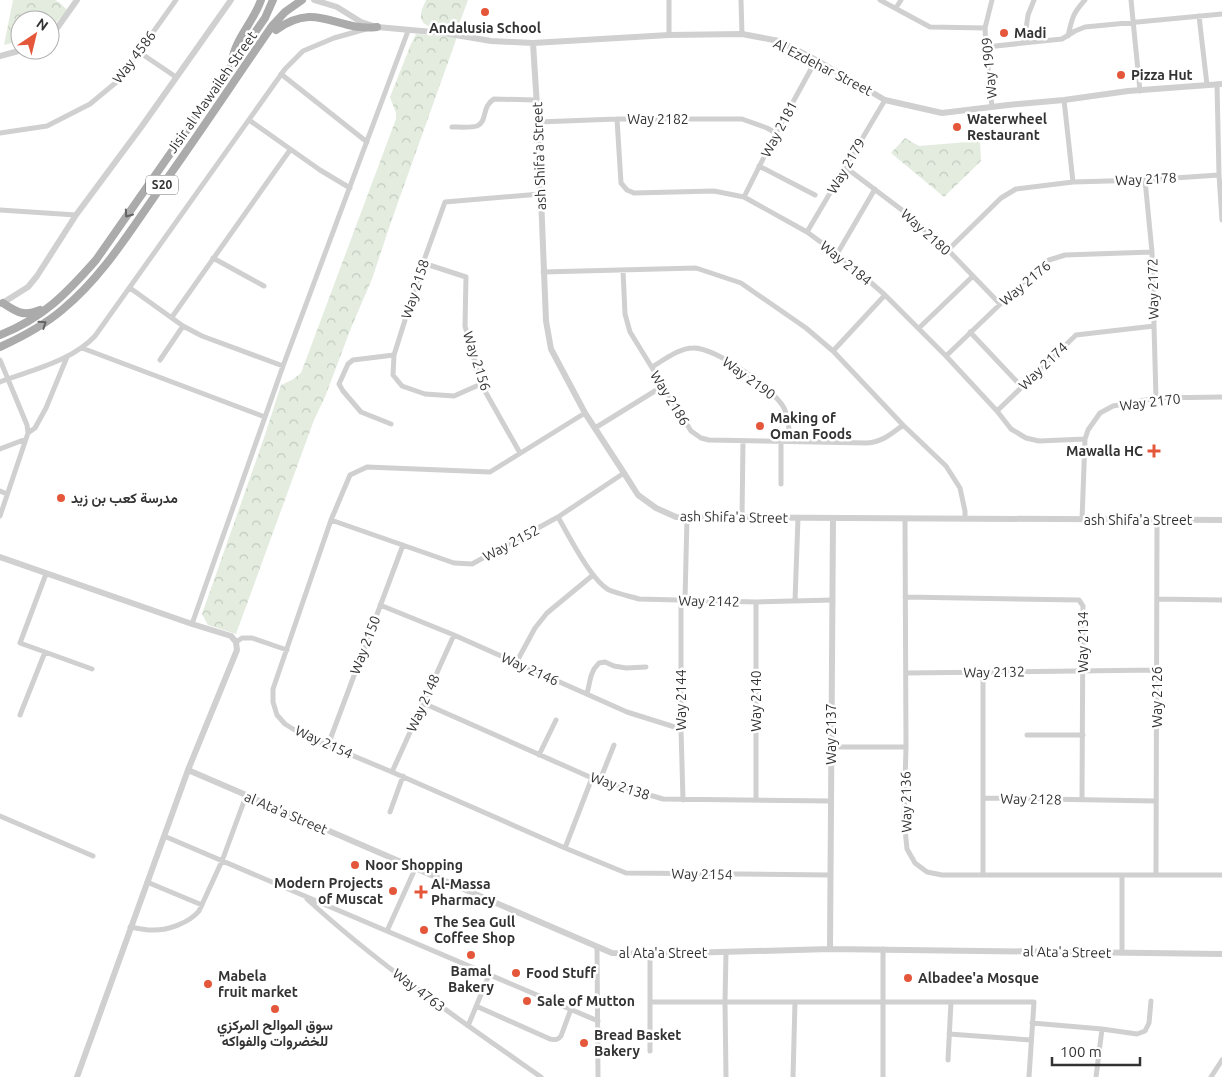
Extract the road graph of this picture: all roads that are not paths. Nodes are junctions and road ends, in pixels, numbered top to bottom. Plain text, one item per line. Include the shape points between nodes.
1 (176, 0) edge
2 (231, 0) edge
3 (261, 0) edge
4 (273, 0) edge
5 (302, 0) edge
6 (314, 0) edge
7 (332, 0) edge
8 (669, 0) edge
9 (741, 0) edge
10 (880, 0) edge
11 (901, 0) edge
12 (992, 0) edge
13 (1034, 0) edge
14 (1085, 0) edge
15 (1131, 0) edge
16 (74, 1) edge
17 (337, 7) junction
18 (896, 8) junction
19 (1222, 14) edge
20 (1199, 16) junction
21 (60, 23) edge
22 (1133, 23) junction
23 (377, 27) junction
24 (368, 28) junction
25 (985, 28) junction
26 (408, 31) junction
27 (742, 34) junction
28 (669, 35) junction
29 (1068, 36) junction
30 (532, 43) junction
31 (1024, 43) junction
32 (986, 47) junction
33 (139, 52) junction
34 (816, 60) junction
35 (231, 66) junction
36 (240, 72) junction
37 (281, 74) junction
38 (176, 77) junction
39 (1220, 84) edge
40 (1207, 85) junction
41 (1140, 90) junction
42 (536, 100) junction
43 (885, 100) junction
44 (1064, 100) junction
45 (992, 107) junction
46 (248, 120) junction
47 (617, 120) junction
48 (538, 122) junction
49 (452, 127) dead end
50 (0, 133) edge
51 (776, 133) junction
52 (367, 142) junction
53 (290, 150) junction
54 (760, 166) junction
55 (845, 168) junction
56 (1220, 175) junction
57 (1145, 180) junction
58 (1073, 182) junction
59 (350, 188) junction
60 (875, 189) junction
61 (540, 194) junction
62 (815, 196) dead end
63 (744, 198) junction
64 (0, 210) edge
65 (76, 216) junction
66 (1222, 220) edge
67 (807, 232) junction
68 (948, 250) junction
69 (1152, 252) junction
70 (837, 254) junction
71 (213, 258) junction
72 (423, 263) junction
73 (623, 271) junction
74 (544, 272) junction
75 (973, 276) junction
76 (264, 286) dead end
77 (130, 288) junction
78 (885, 295) junction
79 (55, 303) junction
80 (1, 304) edge
81 (1000, 304) junction
82 (172, 317) junction
83 (184, 326) junction
84 (1154, 326) junction
85 (919, 328) junction
86 (970, 332) junction
87 (0, 336) edge
88 (0, 347) edge
89 (82, 348) junction
90 (833, 351) junction
91 (394, 355) junction
92 (946, 356) junction
93 (67, 357) junction
94 (0, 360) edge
95 (160, 360) dead end
96 (283, 366) junction
97 (652, 367) junction
98 (8, 379) junction
99 (0, 382) edge
100 (481, 384) junction
101 (663, 386) junction
102 (1022, 387) junction
103 (1222, 397) edge
104 (1156, 398) junction
105 (998, 411) junction
106 (586, 413) junction
107 (265, 417) junction
108 (391, 424) dead end
109 (903, 425) junction
110 (595, 428) junction
111 (28, 433) junction
112 (26, 439) junction
113 (1085, 439) junction
114 (743, 441) junction
115 (781, 441) junction
116 (790, 441) junction
117 (0, 449) edge
118 (520, 453) junction
119 (624, 473) junction
120 (781, 484) dead end
121 (0, 491) edge
122 (7, 494) junction
123 (0, 516) edge
124 (687, 517) junction
125 (558, 518) junction
126 (742, 518) junction
127 (798, 518) junction
128 (833, 518) junction
129 (905, 518) junction
130 (965, 519) junction
131 (331, 520) junction
132 (1082, 520) junction
133 (1157, 520) junction
134 (1222, 520) edge
135 (402, 545) junction
136 (0, 557) edge
137 (46, 574) junction
138 (592, 575) junction
139 (905, 597) junction
140 (1157, 599) junction
141 (683, 600) junction
142 (833, 600) junction
143 (1222, 600) edge
144 (795, 601) junction
145 (756, 602) junction
146 (380, 606) junction
147 (192, 624) junction
148 (454, 635) junction
149 (236, 642) junction
150 (287, 650) junction
151 (45, 652) junction
152 (516, 663) junction
153 (646, 667) dead end
154 (92, 669) dead end
155 (1083, 670) junction
156 (1156, 670) junction
157 (983, 672) junction
158 (906, 673) junction
159 (588, 694) junction
160 (423, 703) junction
161 (20, 715) dead end
162 (556, 720) dead end
163 (681, 729) junction
164 (1083, 734) junction
165 (1027, 735) dead end
166 (328, 745) junction
167 (614, 745) dead end
168 (906, 747) junction
169 (831, 748) junction
170 (540, 754) junction
171 (188, 770) junction
172 (392, 772) junction
173 (403, 776) junction
174 (592, 778) junction
175 (600, 780) junction
176 (246, 796) junction
177 (983, 798) junction
178 (683, 800) junction
179 (756, 800) junction
180 (1082, 800) junction
181 (831, 801) junction
182 (1156, 801) junction
183 (390, 812) dead end
184 (0, 816) edge
185 (164, 836) junction
186 (565, 848) junction
187 (93, 856) dead end
188 (222, 861) junction
189 (415, 869) junction
190 (830, 875) junction
191 (983, 875) junction
192 (1122, 875) junction
193 (1156, 875) junction
194 (1222, 875) edge
195 (147, 882) junction
196 (303, 895) junction
197 (202, 905) junction
198 (130, 927) junction
199 (387, 931) junction
200 (597, 946) junction
201 (830, 949) junction
202 (883, 949) junction
203 (726, 952) junction
204 (1122, 952) junction
205 (650, 954) junction
206 (1222, 954) edge
207 (489, 975) junction
208 (1151, 1001) dead end
209 (650, 1002) junction
210 (725, 1002) junction
211 (795, 1002) junction
212 (883, 1002) junction
213 (951, 1002) junction
214 (476, 1006) junction
215 (571, 1010) junction
216 (598, 1021) junction
217 (1032, 1023) junction
218 (468, 1026) junction
219 (1102, 1029) junction
220 (949, 1034) junction
221 (1031, 1040) junction
222 (650, 1051) dead end
223 (948, 1060) dead end
224 (1222, 1060) edge
225 (77, 1077) edge
226 (541, 1077) edge
227 (598, 1077) edge
228 (726, 1077) edge
229 (793, 1077) edge
230 (883, 1077) edge
231 (1029, 1077) edge
232 (1096, 1077) edge
233 (1211, 1077) edge

1 - 33 street, Way 4586
2 - 38 street
3 - 35 main road via 235,49
4 - 35 main road, Jisir al Mawaileh Street / S20 via 265,18
5 - 36 main road, Jisir al Mawaileh Street / S20 via 272,26
6 - 17 street, Al Ezdehar Street
7 - 17 street, Al Ezdehar Street
8 - 28 street
9 - 27 street
10 - 18 street
11 - 18 street
12 - 25 street, Way 1909
13 - 31 street
14 - 29 street via 1075,11
15 - 22 street
16 - 21 street
17 - 23 street, Al Ezdehar Street via 360,22
18 - 25 street via 930,27
19 - 20 street
20 - 22 street
20 - 40 street
22 - 29 street via 1085,27
22 - 41 street
23 - 24 main road
23 - 26 street, Al Ezdehar Street
24 - 36 main road via 322,10 303,10 282,23
24 - 37 street via 303,50
25 - 32 street, Way 1909
26 - 30 street, Al Ezdehar Street
26 - 52 street
27 - 28 street, Al Ezdehar Street
27 - 34 street, Al Ezdehar Street via 779,41
28 - 30 street, Al Ezdehar Street
29 - 31 street
30 - 42 street, ash Shifa'a Street
31 - 32 street
32 - 45 street, Way 1909
33 - 38 street
33 - 50 street, Way 4586 via 119,80 90,104 47,126
34 - 43 street, Al Ezdehar Street
34 - 51 street, Way 2181
35 -> 79 main road, Jisir al Mawaileh Street / S20 via 96,260
88 -> 36 main road, Jisir al Mawaileh Street / S20 via 61,311 105,265
37 - 46 street
37 - 52 street
38 - 65 street
39 - 40 street, Al Ezdehar Street
39 - 56 street
40 - 41 street, Al Ezdehar Street
41 - 44 street, Al Ezdehar Street
42 - 48 street, ash Shifa'a Street
42 - 49 street via 494,99 488,102 485,116 477,126
43 - 45 street, Al Ezdehar Street via 942,113
43 - 55 street, Way 2179
44 - 45 street, Al Ezdehar Street
44 - 58 street
46 - 53 street
46 - 77 street
47 - 48 street, Way 2182
47 - 51 street, Way 2182 via 742,119
47 - 63 street, Way 2184 via 621,182 627,190 634,193 714,191
48 - 61 street, ash Shifa'a Street
51 - 54 street, Way 2181
52 - 59 street
53 - 59 street
53 - 71 street
54 - 62 street
54 - 63 street, Way 2181
55 - 60 street, Way 2180
55 - 67 street, Way 2179
56 - 57 street, Way 2178
56 - 66 street
57 - 58 street, Way 2178
57 - 69 street, Way 2172
58 - 68 street, Way 2178 via 1016,189 1001,198
59 - 96 street
60 - 68 street, Way 2180
60 - 70 street
61 - 72 street, Way 2158 via 445,202
61 - 74 street, ash Shifa'a Street
63 - 67 street, Way 2184
64 - 65 street
65 - 80 street via 33,282
67 - 70 street, Way 2184
68 - 75 street, Way 2180
69 - 81 street, Way 2176 via 1065,255 1049,260
69 - 84 street, Way 2172
70 - 78 street, Way 2184
71 - 76 street
71 - 82 street
72 - 91 street, Way 2158
72 - 100 street, Way 2156 via 466,277 465,326
73 - 74 street
73 - 90 street via 696,268 741,283
73 - 97 street, Way 2186 via 628,326
74 - 106 street, ash Shifa'a Street via 551,349
75 - 81 street, Way 2180
75 - 85 street
77 - 82 street
77 - 89 street via 95,336
78 - 85 street, Way 2184
78 - 90 street
79 - 80 main road via 25,314
79 - 87 main road, Jisir al Mawaileh Street / S20
81 - 86 street, Way 2176
82 - 83 street
83 - 95 street
83 - 96 street via 208,340
84 - 102 street, Way 2174 via 1076,335
84 - 104 street, Way 2172
85 - 92 street, Way 2184
86 - 92 street, Way 2176
86 - 102 street
89 - 93 street
89 - 107 street
90 - 109 street
91 - 100 street, Way 2158 via 393,375 402,386 425,394 454,396
91 - 108 street via 353,360 338,384 361,412
92 - 105 street, Way 2184
93 - 98 street
93 - 111 street via 46,408 35,428
94 - 98 street
96 - 107 street
97 - 101 street, Way 2186
97 - 116 street, Way 2190 via 693,348 728,360 780,400 788,417
98 - 99 street
98 - 111 street
100 - 118 street, Way 2156
101 - 110 street
101 - 114 street, Way 2186 via 697,436 709,440
102 - 105 street, Way 2174
103 - 104 street, Way 2170
104 - 113 street, Way 2170 via 1113,406 1100,414
105 - 113 street, Way 2184 via 1011,428 1026,438 1039,441
106 - 110 street, ash Shifa'a Street
106 - 118 street, Way 2154
107 - 147 street
109 - 116 street, Way 2186 via 884,439 871,443
109 - 130 street via 946,466 960,488
110 - 119 street, ash Shifa'a Street
111 - 112 street
112 - 117 street
112 - 122 street
113 - 132 street, Way 2170
114 - 115 street, Way 2186
114 - 126 street
115 - 116 street, Way 2186
115 - 120 street
118 - 131 street, Way 2154 via 490,472 367,467 350,474
119 - 124 street, ash Shifa'a Street via 638,495 656,508 676,517
119 - 125 street, Way 2152
121 - 122 street
122 - 123 street
124 - 126 street, ash Shifa'a Street
124 - 141 street, Way 2144
125 - 135 street, Way 2152 via 472,564 454,563
125 - 138 street, Way 2142
126 - 127 street, ash Shifa'a Street
127 - 128 street, ash Shifa'a Street
127 - 144 street
128 - 129 street, ash Shifa'a Street
128 - 142 street, Way 2137
129 - 130 street, ash Shifa'a Street
129 - 139 street, Way 2136
130 - 132 street, ash Shifa'a Street
131 - 135 street, Way 2152
131 - 150 street, Way 2154
132 - 133 street, ash Shifa'a Street
133 - 134 street, ash Shifa'a Street
133 - 140 street, Way 2126
135 - 146 street, Way 2150
136 - 137 street
137 - 147 street
137 - 151 street via 20,643
138 - 141 street, Way 2142 via 608,589 639,599
138 - 152 street via 534,628
139 - 155 street, Way 2134 via 1079,600 1083,606
139 - 158 street, Way 2136
140 - 143 street
140 - 156 street, Way 2126
141 - 145 street, Way 2142
141 - 163 street, Way 2144
142 - 144 street, Way 2142
142 - 169 street, Way 2137
144 - 145 street, Way 2142
145 - 179 street, Way 2140
146 - 148 street, Way 2146
146 - 166 street, Way 2150
147 - 149 street via 231,636
148 - 152 street, Way 2146
148 - 160 street, Way 2148
149 - 150 street via 252,638
149 - 171 street via 237,650
150 - 166 street, Way 2154 via 273,689 277,714 285,724 301,734
151 - 154 street
151 - 161 street
152 - 159 street, Way 2146
153 - 159 street via 626,668 599,663 591,676
155 - 156 street, Way 2132
155 - 157 street, Way 2132
155 - 164 street, Way 2134
156 - 182 street, Way 2126
157 - 158 street, Way 2132
157 - 177 street
158 - 168 street, Way 2136
159 - 163 street, Way 2146 via 627,712
160 - 170 street, Way 2138
160 - 172 street, Way 2148
162 - 170 street
163 - 178 street, Way 2144
164 - 165 street
164 - 180 street, Way 2134
166 - 172 street, Way 2154
167 - 175 street
168 - 169 street
168 - 191 street, Way 2136 via 904,819 907,849 915,863 926,872 942,875
169 - 181 street, Way 2137
170 - 174 street, Way 2138
171 - 176 street, al Ata'a Street
171 - 185 street
172 - 173 street, Way 2154
173 - 183 street
173 - 186 street, Way 2154
174 - 175 street, Way 2138
174 - 186 street
175 - 178 street, Way 2138 via 663,800
176 - 188 street
176 - 189 street, al Ata'a Street
177 - 180 street, Way 2128
177 - 191 street, Way 2128
178 - 179 street, Way 2138
179 - 181 street, Way 2138
180 - 182 street, Way 2128
181 - 190 street, Way 2137
182 - 193 street, Way 2126
184 - 187 street
185 - 188 street
185 - 195 street
186 - 190 street, Way 2154 via 626,873
188 - 196 street
188 - 197 street
189 - 199 street
189 - 200 street, al Ata'a Street
190 - 201 street, Way 2137
191 - 192 street, Way 2136
192 - 193 street, Way 2136
192 - 204 street
193 - 194 street, Way 2136
195 - 197 street
195 - 198 street
196 - 199 street
196 - 218 street, Way 4763 via 370,953
197 - 198 street via 187,922 169,928 152,931
198 - 225 street
199 - 207 street
200 - 205 street, al Ata'a Street via 612,953
200 - 216 street
201 - 202 street, al Ata'a Street
201 - 203 street, al Ata'a Street
202 - 204 street, al Ata'a Street
202 - 212 street
203 - 205 street, al Ata'a Street
203 - 210 street
204 - 206 street, al Ata'a Street
205 - 209 street
207 - 214 street
207 - 215 street
208 - 219 street via 1145,1031 1137,1034
209 - 210 street
209 - 222 street
210 - 211 street
210 - 228 street
211 - 212 street
211 - 229 street
212 - 213 street
212 - 230 street
213 - 217 street via 1034,1002
213 - 220 street
214 - 215 street via 556,1040 562,1036
214 - 218 street
215 - 216 street
216 - 227 street
217 - 219 street
217 - 221 street
218 - 226 street, Way 4763
219 - 232 street
220 - 221 street
220 - 223 street
221 - 231 street
224 - 233 street

